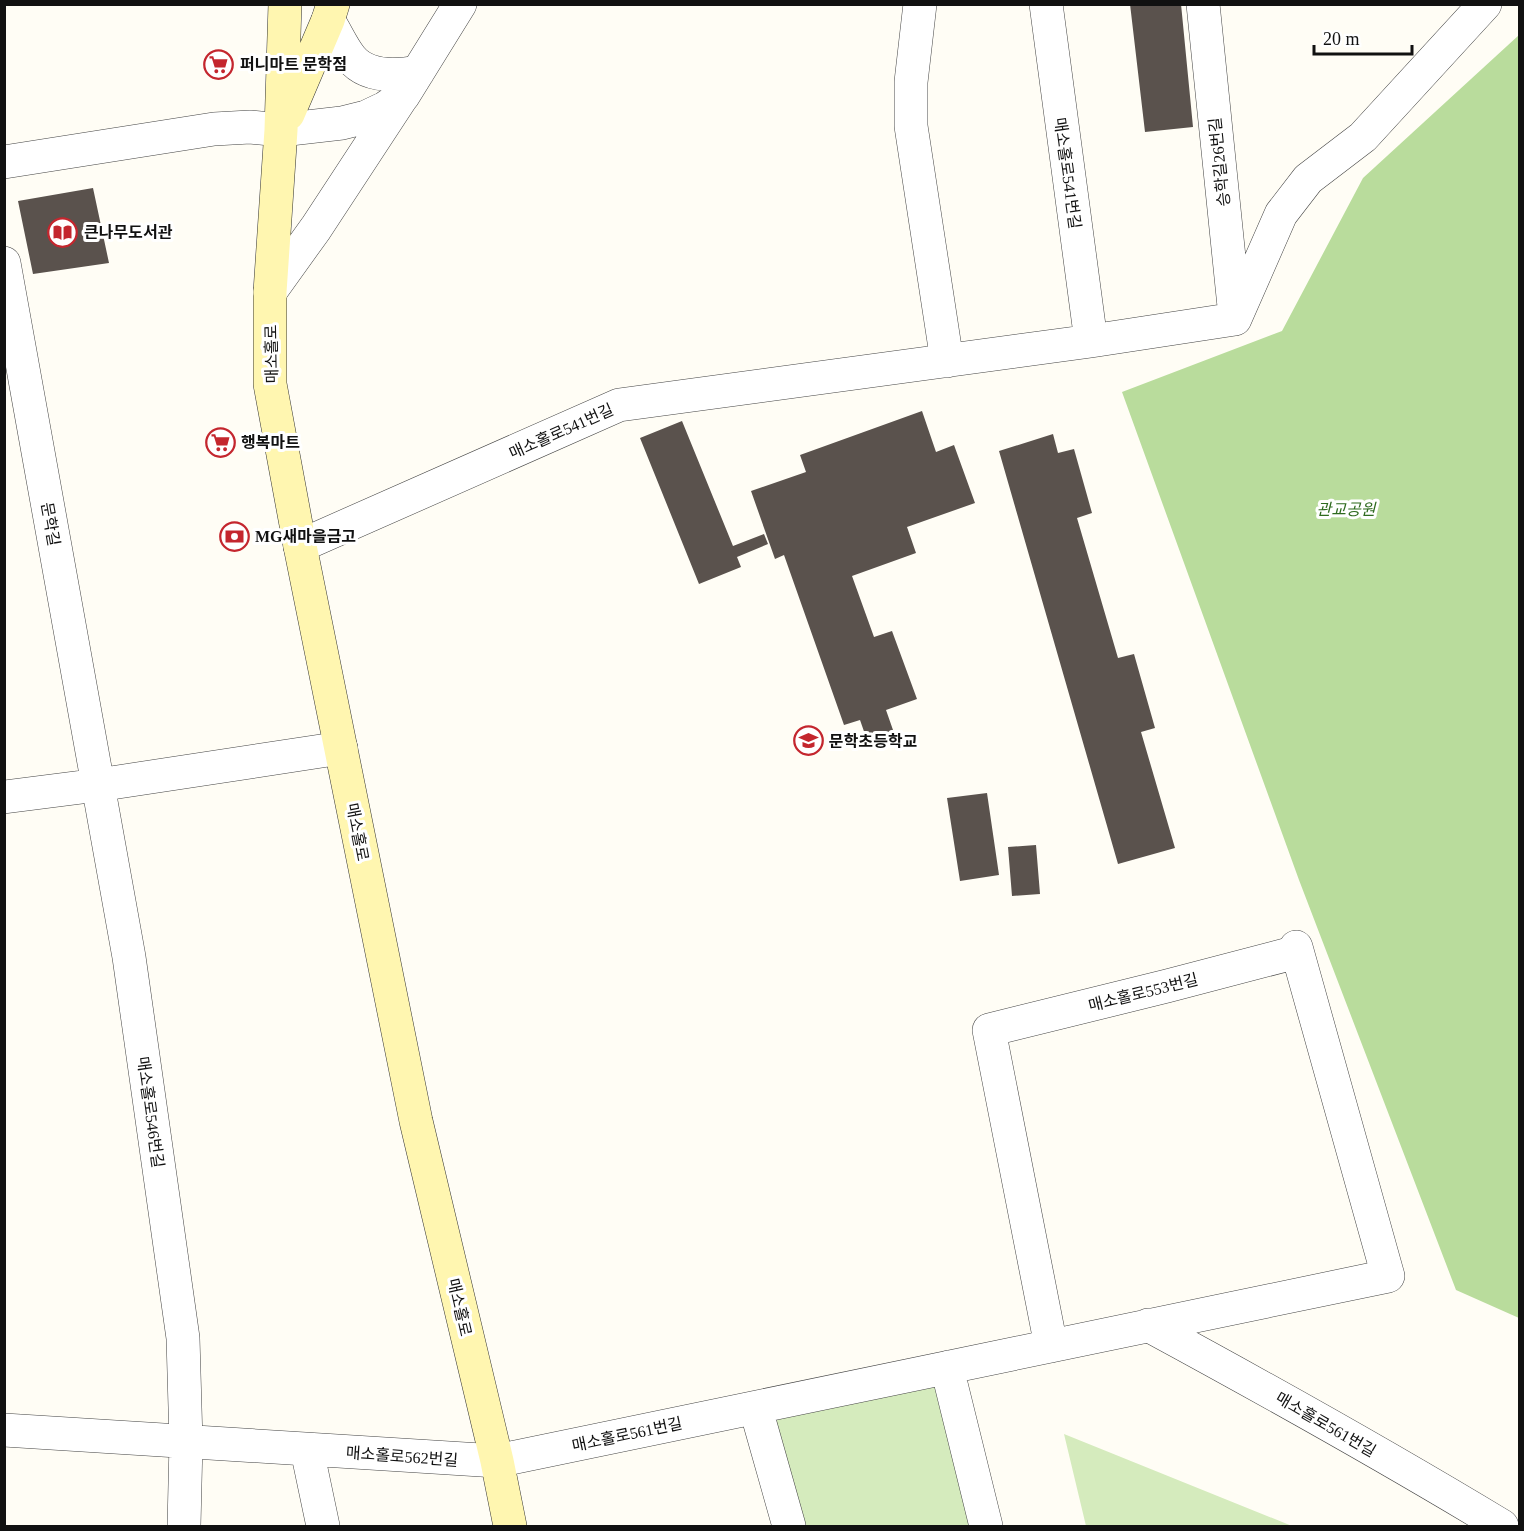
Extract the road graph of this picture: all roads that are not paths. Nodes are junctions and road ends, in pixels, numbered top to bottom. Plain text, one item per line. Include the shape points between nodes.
1 (285, 4) edge
2 (460, 4) edge
3 (920, 4) edge
4 (1046, 4) edge
5 (1203, 4) edge
6 (1485, 4) edge
7 (331, 12) edge
8 (410, 84) junction
9 (281, 130) junction
10 (4, 162) edge
11 (4, 263) edge
12 (270, 292) junction
13 (1235, 319) junction
14 (1091, 341) junction
15 (947, 361) junction
16 (300, 546) junction
17 (341, 748) junction
18 (98, 785) junction
19 (4, 797) edge
20 (1388, 1276) joint
21 (1148, 1325) junction
22 (1051, 1346) junction
23 (949, 1367) junction
24 (757, 1407) junction
25 (4, 1430) edge
26 (186, 1442) junction
27 (307, 1450) junction
28 (497, 1461) junction
29 (184, 1527) edge
30 (323, 1527) edge
31 (510, 1527) edge
32 (789, 1527) edge
33 (986, 1527) edge
34 (1502, 1527) edge

1 - 9 main road, 매소홀로
2 - 8 street
3 - 15 street via 911,82 911,126
4 - 14 street, 매소홀로541번길
5 - 13 street, 승학길26번길
6 - 13 street via 1363,137 1308,179 1281,214
7 - 8 street via 351,59 364,69 399,75
7 - 9 main road
8 - 9 street via 386,108 366,117
8 - 12 street
9 - 10 street via 214,129
9 - 12 main road, 매소홀로
11 - 18 street, 문학길
12 - 16 main road, 매소홀로 via 270,384
13 - 14 street, 매소홀로541번길
14 - 15 street, 매소홀로541번길
15 - 16 street, 매소홀로541번길 via 619,405
16 - 17 main road, 매소홀로
17 - 18 street
17 - 28 main road, 매소홀로 via 416,1121
18 - 19 street
18 - 26 street, 매소홀로546번길 via 129,957 182,1326
20 - 21 street, 매소홀로561번길
20 - 22 street, 매소홀로553번길 via 1296,949 989,1030
21 - 22 street, 매소홀로561번길
21 - 34 street, 매소홀로561번길
22 - 23 street, 매소홀로561번길
23 - 24 street, 매소홀로561번길
23 - 33 street
24 - 28 street, 매소홀로561번길
24 - 32 street
25 - 26 street, 매소홀로562번길
26 - 27 street, 매소홀로562번길
26 - 29 street
27 - 28 street, 매소홀로562번길
27 - 30 street
28 - 31 main road, 매소홀로

